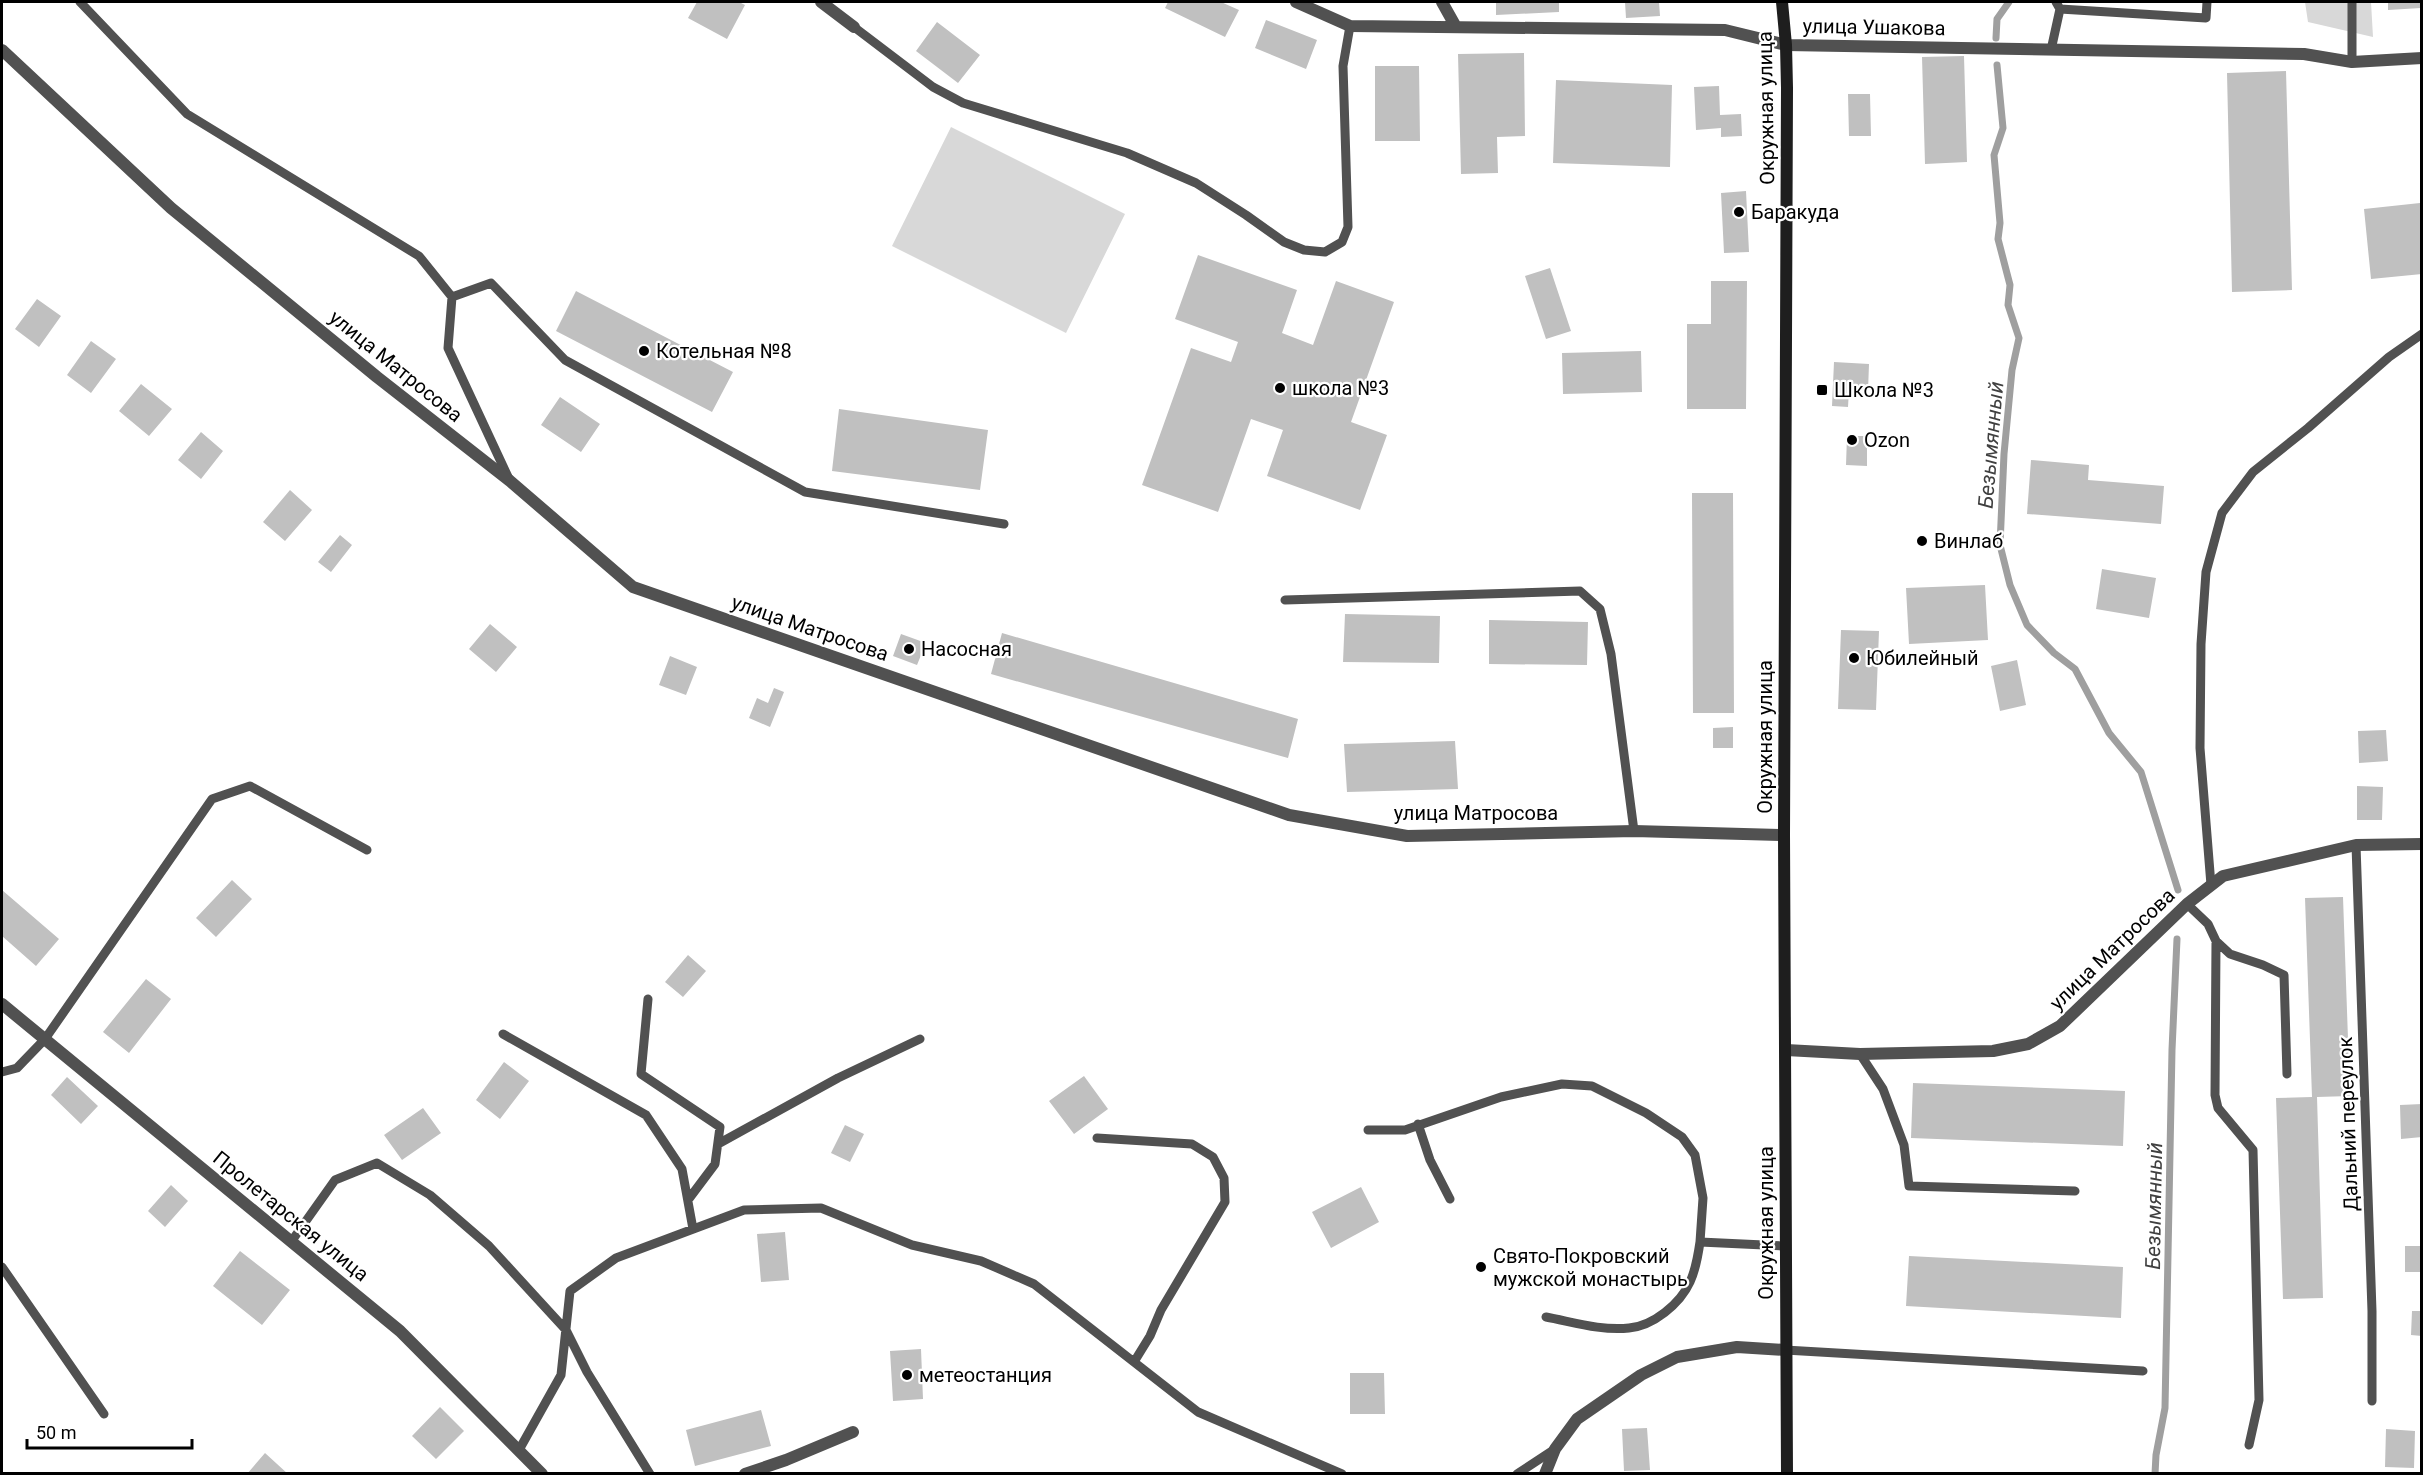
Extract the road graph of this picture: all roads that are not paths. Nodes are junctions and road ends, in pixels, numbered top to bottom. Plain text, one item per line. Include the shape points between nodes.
1 (80, 2) edge
2 (821, 2) edge
3 (1296, 2) edge
4 (1442, 2) edge
5 (1782, 2) edge
6 (2126, 2) edge
7 (2207, 2) edge
8 (2352, 2) edge
9 (2058, 5) edge
10 (2125, 13) junction
11 (1350, 26) junction
12 (854, 27) joint
13 (1456, 27) junction
14 (1786, 45) junction
15 (2, 50) edge
16 (2051, 50) junction
17 (2421, 58) edge
18 (2352, 62) junction
19 (452, 297) junction
20 (2421, 334) edge
21 (510, 481) junction
22 (1004, 524) dead end
23 (1285, 600) dead end
24 (1634, 831) junction
25 (1784, 835) junction
26 (2421, 844) edge
27 (2356, 845) junction
28 (367, 850) dead end
29 (2211, 885) junction
30 (2187, 904) junction
31 (2216, 941) junction
32 (648, 999) dead end
33 (2, 1004) edge
34 (502, 1034) dead end
35 (45, 1039) junction
36 (920, 1039) dead end
37 (1786, 1050) junction
38 (1860, 1054) junction
39 (2, 1072) edge
40 (2287, 1074) dead end
41 (1418, 1124) junction
42 (1368, 1130) dead end
43 (1098, 1138) dead end
44 (718, 1144) junction
45 (2075, 1191) dead end
46 (1450, 1199) dead end
47 (688, 1200) junction
48 (693, 1229) junction
49 (291, 1242) junction
50 (1700, 1242) junction
51 (1785, 1246) junction
52 (2, 1267) edge
53 (1546, 1317) dead end
54 (566, 1330) junction
55 (1785, 1350) junction
56 (1134, 1362) junction
57 (2143, 1371) dead end
58 (2372, 1401) dead end
59 (104, 1414) dead end
60 (853, 1432) dead end
61 (2249, 1445) dead end
62 (1555, 1449) junction
63 (519, 1450) junction
64 (542, 1473) edge
65 (650, 1473) edge
66 (745, 1473) edge
67 (1342, 1473) edge
68 (1517, 1473) edge
69 (1545, 1473) edge
70 (1787, 1473) edge

1 - 19 lane via 187,114 418,256
2 - 12 street
3 - 11 street, улица Ушакова
4 - 13 street
5 - 14 main road, Окружная улица
6 - 10 lane
7 - 10 lane via 2206,18
8 - 18 lane
9 - 10 lane
9 - 16 lane
11 - 12 lane via 1343,66 1348,227 1342,242 1325,252 1304,250 1284,242 1196,183 1127,153 963,103 933,87
11 - 13 street, улица Ушакова
13 - 14 street, улица Ушакова via 1725,30
14 - 16 street, улица Ушакова
14 - 25 main road, Окружная улица
15 - 21 street, улица Матросова via 171,208
16 - 18 street, улица Ушакова via 2304,54
17 - 18 street, улица Ушакова
19 - 21 lane via 448,348
19 - 22 lane via 491,283 565,360 805,492
20 - 29 lane via 2253,472 2222,513 2206,572 2201,644 2200,748
21 - 24 street, улица Матросова via 633,587 1289,815 1407,836
23 - 24 lane via 1580,591 1600,609 1611,654
24 - 25 street, улица Матросова
25 - 37 main road, Окружная улица
26 - 27 street, улица Матросова
27 - 29 street, улица Матросова via 2223,876
27 - 58 lane, Дальний переулок
28 - 35 lane via 250,786 212,799
29 - 30 street, улица Матросова
30 - 31 lane via 2208,924
30 - 38 street, улица Матросова via 2060,1026 2028,1044 1993,1051
31 - 40 lane via 2230,954 2284,975
31 - 61 lane via 2215,1095 2218,1108 2253,1150 2259,1400
32 - 44 lane via 640,1074 720,1128
33 - 35 street, Пролетарская улица
34 - 47 lane via 645,1115 682,1169
35 - 39 lane via 18,1068
35 - 49 street, Пролетарская улица
36 - 44 lane via 838,1078
37 - 38 street, улица Матросова
37 - 51 main road, Окружная улица
38 - 45 lane via 1883,1089 1904,1144 1909,1185
41 - 42 lane via 1405,1130
41 - 46 lane via 1430,1160
41 - 50 lane via 1501,1097 1562,1084 1592,1086 1646,1113 1682,1137 1695,1155 1703,1198
43 - 56 lane via 1192,1144 1213,1157 1224,1178 1225,1202
44 - 47 lane via 715,1164
47 - 48 lane
48 - 54 lane via 616,1258 570,1290
48 - 56 lane via 744,1210 821,1208 912,1245 981,1261 1034,1284
49 - 54 lane via 335,1180 377,1163 430,1195 489,1246
49 - 63 street, Пролетарская улица via 400,1331
50 - 51 lane
50 - 53 lane via 1689,1284 1671,1308 1652,1320 1631,1328 1602,1328
51 - 55 main road, Окружная улица
52 - 59 lane
54 - 63 lane via 561,1375
54 - 65 lane via 587,1372
55 - 57 lane
55 - 62 street via 1737,1347 1677,1357 1641,1375 1577,1419
55 - 70 main road, Окружная улица
56 - 67 lane via 1198,1412
60 - 66 street
62 - 68 lane
62 - 69 street
63 - 64 street, Пролетарская улица

